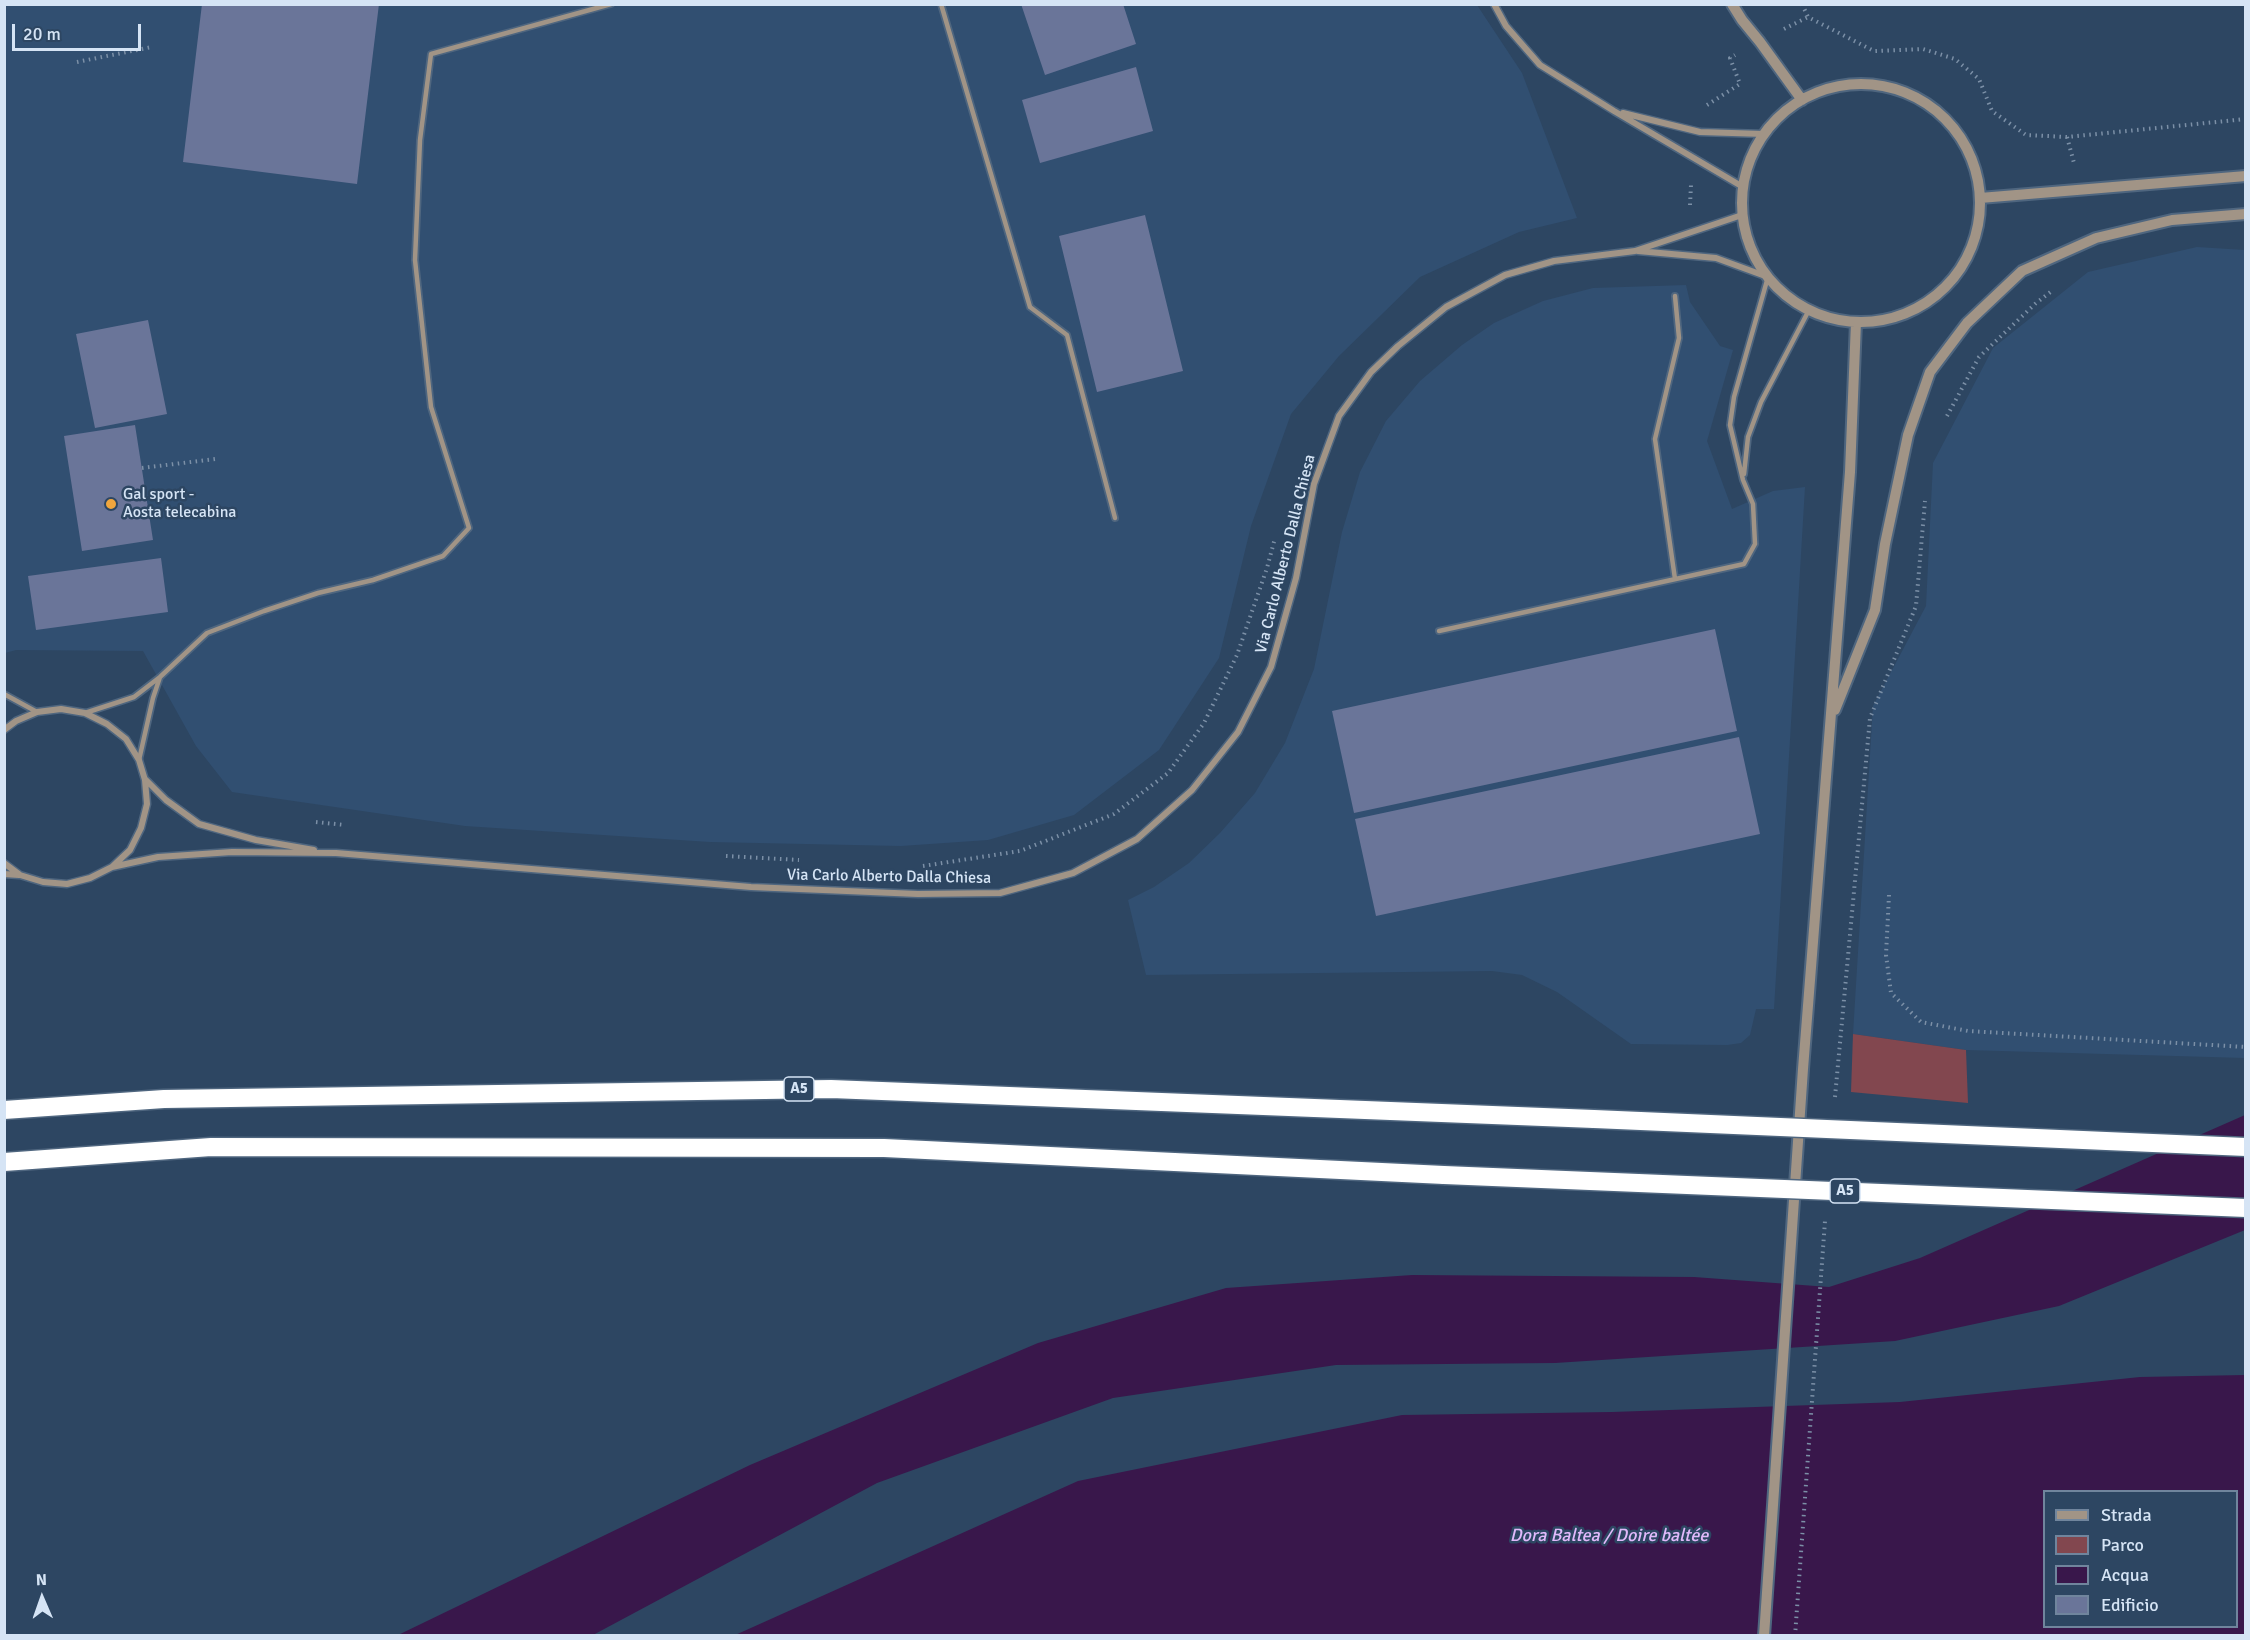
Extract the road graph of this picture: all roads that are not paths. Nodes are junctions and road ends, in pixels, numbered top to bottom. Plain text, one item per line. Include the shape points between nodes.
1 (611, 4) edge
2 (941, 4) edge
3 (1494, 4) edge
4 (1732, 4) edge
5 (1802, 100) junction
6 (1614, 111) junction
7 (1764, 134) junction
8 (2246, 176) edge
9 (1743, 187) junction
10 (1980, 198) junction
11 (1742, 214) junction
12 (2246, 214) edge
13 (1635, 250) junction
14 (1768, 277) junction
15 (1675, 296) dead end
16 (1809, 310) junction
17 (1856, 322) junction
18 (1743, 480) junction
19 (1115, 518) dead end
20 (1675, 579) junction
21 (1439, 631) dead end
22 (160, 677) junction
23 (4, 694) edge
24 (37, 712) junction
25 (85, 713) junction
26 (1831, 722) junction
27 (4, 730) edge
28 (139, 760) junction
29 (145, 780) junction
30 (336, 853) junction
31 (4, 863) edge
32 (112, 867) junction
33 (4, 874) edge
34 (20, 875) junction
35 (4, 1110) edge
36 (2246, 1147) edge
37 (4, 1162) edge
38 (2246, 1208) edge
39 (1764, 1635) edge

1 - 22 lane via 431,54 420,140 415,260 431,407 469,528 443,556 307,597 207,633
2 - 19 lane via 1030,308 1067,335
3 - 6 street via 1506,26 1540,65
4 - 5 street
5 - 7 street
5 - 10 street via 1827,89 1853,85 1907,93 1951,124 1976,171
6 - 7 street via 1700,132
6 - 9 street
7 - 9 street via 1750,159
8 - 10 street
9 - 11 street
10 - 17 street via 1978,226 1970,253 1935,297 1884,320
11 - 13 street, Via Carlo Alberto Dalla Chiesa
11 - 14 street via 1750,248
12 - 26 street via 2172,220 2096,238 2022,271 1967,324 1930,372 1908,435 1875,610
13 - 14 street, Via Carlo Alberto Dalla Chiesa via 1716,258
13 - 30 street, Via Carlo Alberto Dalla Chiesa via 1554,261 1505,275 1446,307 1371,372 1339,416 1314,484 1296,578 1271,666 1238,732 1192,790 1137,839 1073,873 1000,893 918,894 751,887
14 - 16 street via 1791,300
14 - 18 lane via 1734,397 1730,425
15 - 20 lane via 1679,338 1655,439
16 - 17 street via 1832,319
16 - 18 lane via 1761,402 1748,437
17 - 26 street via 1850,471
18 - 20 lane via 1753,504 1755,544 1744,564
20 - 21 lane
22 - 25 lane via 134,697
22 - 28 lane
23 - 24 lane
24 - 25 street
24 - 27 street
25 - 28 street via 126,740
26 - 39 street, bridge
28 - 29 street
29 - 30 street, Via Carlo Alberto Dalla Chiesa via 199,824 256,840
29 - 32 street via 147,804 141,828 129,850
30 - 32 street, Via Carlo Alberto Dalla Chiesa via 158,856
31 - 34 street
32 - 34 street via 66,884
33 - 34 street
35 - 36 highway, A5, bridge via 164,1099 831,1089
37 - 38 highway, A5, bridge via 211,1147 884,1148

